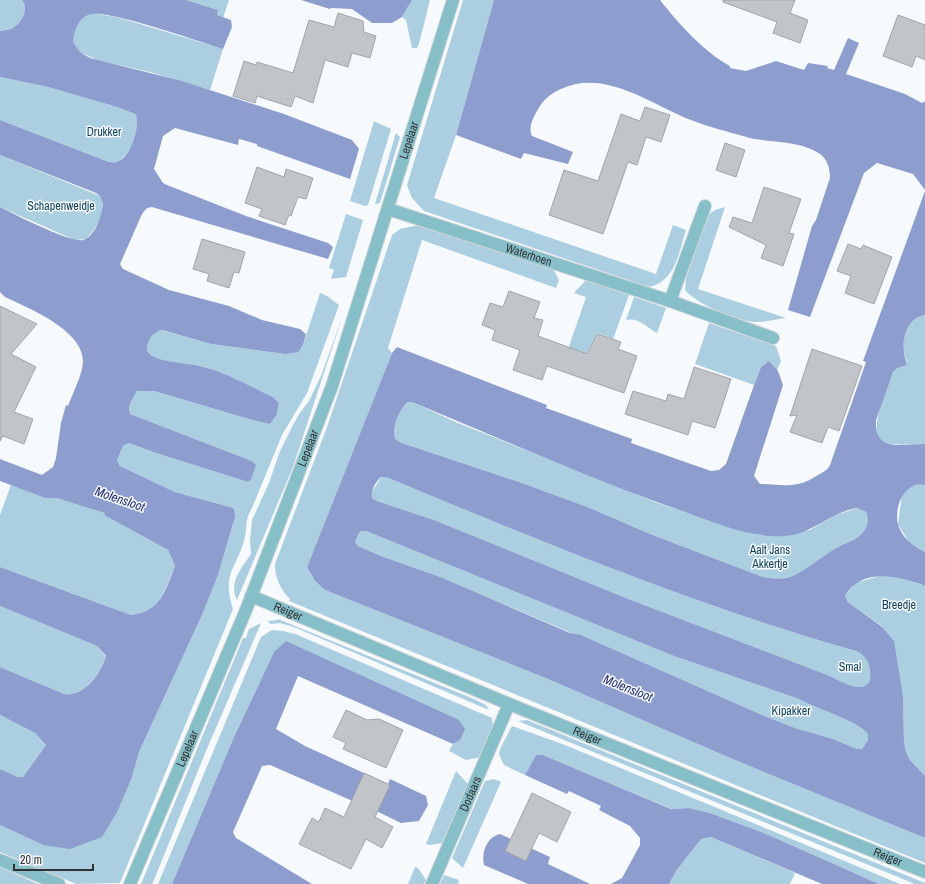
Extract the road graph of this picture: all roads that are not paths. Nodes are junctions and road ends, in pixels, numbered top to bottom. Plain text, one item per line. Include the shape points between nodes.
1 (453, 0) edge
2 (705, 206) dead end
3 (388, 209) junction
4 (670, 301) junction
5 (773, 338) dead end
6 (251, 596) junction
7 (509, 704) junction
8 (0, 860) edge
9 (925, 872) edge
10 (59, 884) edge
11 (130, 884) edge
12 (432, 884) edge

1 - 3 street, Lepelaar
2 - 4 street
3 - 4 street, Waterhoen
3 - 6 street, Lepelaar via 332,386
4 - 5 street, Waterhoen
6 - 7 street, Reiger
6 - 11 street, Lepelaar
7 - 9 street, Reiger
7 - 12 street, Dodaars
8 - 10 street

